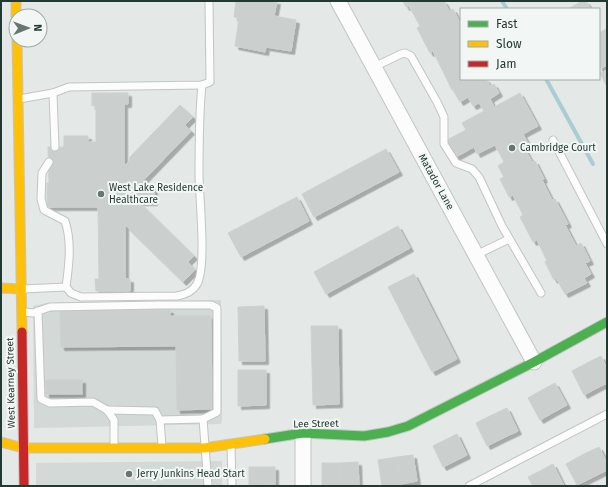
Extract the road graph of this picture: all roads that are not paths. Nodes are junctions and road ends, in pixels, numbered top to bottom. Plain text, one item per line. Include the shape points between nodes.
1 (209, 1) edge
2 (338, 1) edge
3 (17, 48) edge
4 (374, 67) junction
5 (202, 85) junction
6 (52, 93) junction
7 (18, 99) junction
8 (553, 140) dead end
9 (56, 147) dead end
10 (49, 162) dead end
11 (509, 239) junction
12 (607, 244) edge
13 (476, 255) junction
14 (66, 287) junction
15 (1, 288) edge
16 (20, 289) junction
17 (540, 293) dead end
18 (38, 311) junction
19 (21, 312) junction
20 (606, 324) edge
21 (534, 362) junction
22 (22, 370) junction
23 (40, 370) junction
24 (107, 410) junction
25 (607, 414) edge
26 (160, 420) junction
27 (203, 420) junction
28 (303, 433) junction
29 (1, 442) edge
30 (231, 444) junction
31 (23, 448) junction
32 (114, 448) junction
33 (162, 448) junction
34 (204, 448) junction
35 (24, 486) edge
36 (208, 486) edge
37 (232, 486) edge
38 (304, 486) edge
39 (469, 486) edge

1 - 5 lane via 210,82
2 - 4 street, Matador Lane
3 - 7 street, West Kearney Street
4 - 11 lane via 401,54 411,56 444,117 444,144 456,163 472,169 479,177
4 - 13 street, Matador Lane
5 - 6 lane via 69,88
5 - 14 lane via 199,173 202,246 197,283 189,293 177,296 81,297 71,293
6 - 7 lane
6 - 9 lane
7 - 16 street, West Kearney Street
8 - 12 lane
10 - 14 lane via 42,173 41,199 44,210 65,221 68,231 69,266
11 - 13 lane
11 - 17 lane
13 - 21 street, Matador Lane
14 - 16 lane
15 - 16 street
16 - 19 street, West Kearney Street
18 - 19 lane
18 - 23 lane
18 - 27 lane via 50,307 151,305 211,305 217,308 217,412
19 - 22 street, West Kearney Street
20 - 21 street, Lee Street
21 - 28 street, Lee Street via 408,426 364,436
22 - 23 lane
22 - 31 street, West Kearney Street
23 - 24 lane via 41,399 50,404 93,402
24 - 26 lane via 154,411
24 - 32 lane via 114,420
25 - 39 lane
26 - 27 lane
26 - 33 lane
27 - 34 lane
28 - 30 street, Lee Street
28 - 38 street
29 - 31 street, Lee Street
30 - 34 street, Lee Street
30 - 37 lane
31 - 32 street, Lee Street
31 - 35 street, West Kearney Street
32 - 33 street, Lee Street
33 - 34 street, Lee Street
34 - 36 lane

